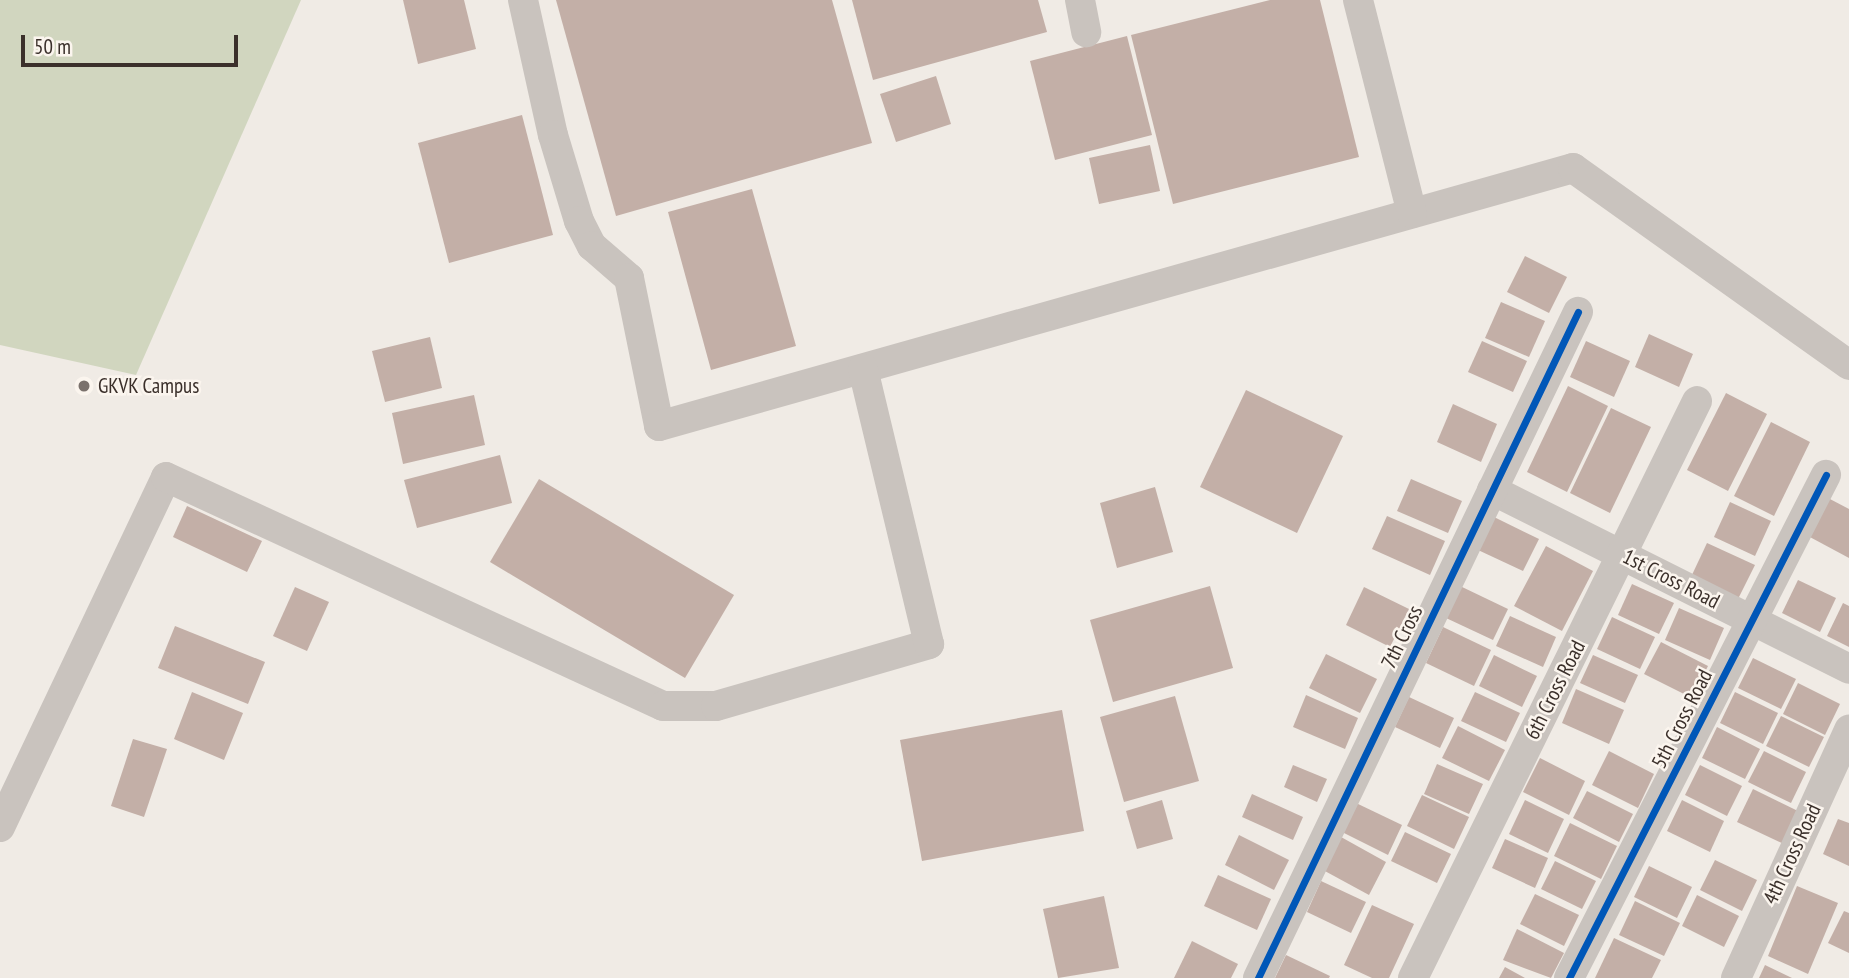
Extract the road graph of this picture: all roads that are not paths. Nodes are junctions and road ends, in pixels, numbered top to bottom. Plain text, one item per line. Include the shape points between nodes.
1 (523, 0) edge
2 (1080, 0) edge
3 (1358, 0) edge
4 (1086, 32) dead end
5 (1412, 214) junction
6 (1578, 312) dead end
7 (1849, 365) edge
8 (863, 369) junction
9 (1697, 401) dead end
10 (1826, 475) dead end
11 (1492, 490) junction
12 (1623, 556) junction
13 (1752, 620) junction
14 (1849, 668) edge
15 (1849, 730) edge
16 (0, 827) edge
17 (1258, 978) edge
18 (1413, 978) edge
19 (1569, 978) edge
20 (1736, 978) edge

1 - 8 street via 553,135 579,221 592,246 629,278 659,426
2 - 4 street
3 - 5 street
5 - 7 street via 1573,168
5 - 8 street
6 - 11 street, 7th Cross
8 - 16 street via 929,644 716,706 663,706 166,477
9 - 12 street, 6th Cross Road
10 - 13 street, 5th Cross Road
11 - 12 street, 1st Cross Road
11 - 17 street, 7th Cross
12 - 13 street, 1st Cross Road
12 - 18 street, 6th Cross Road
13 - 14 street, 1st Cross Road
13 - 19 street, 5th Cross Road
15 - 20 street, 4th Cross Road

